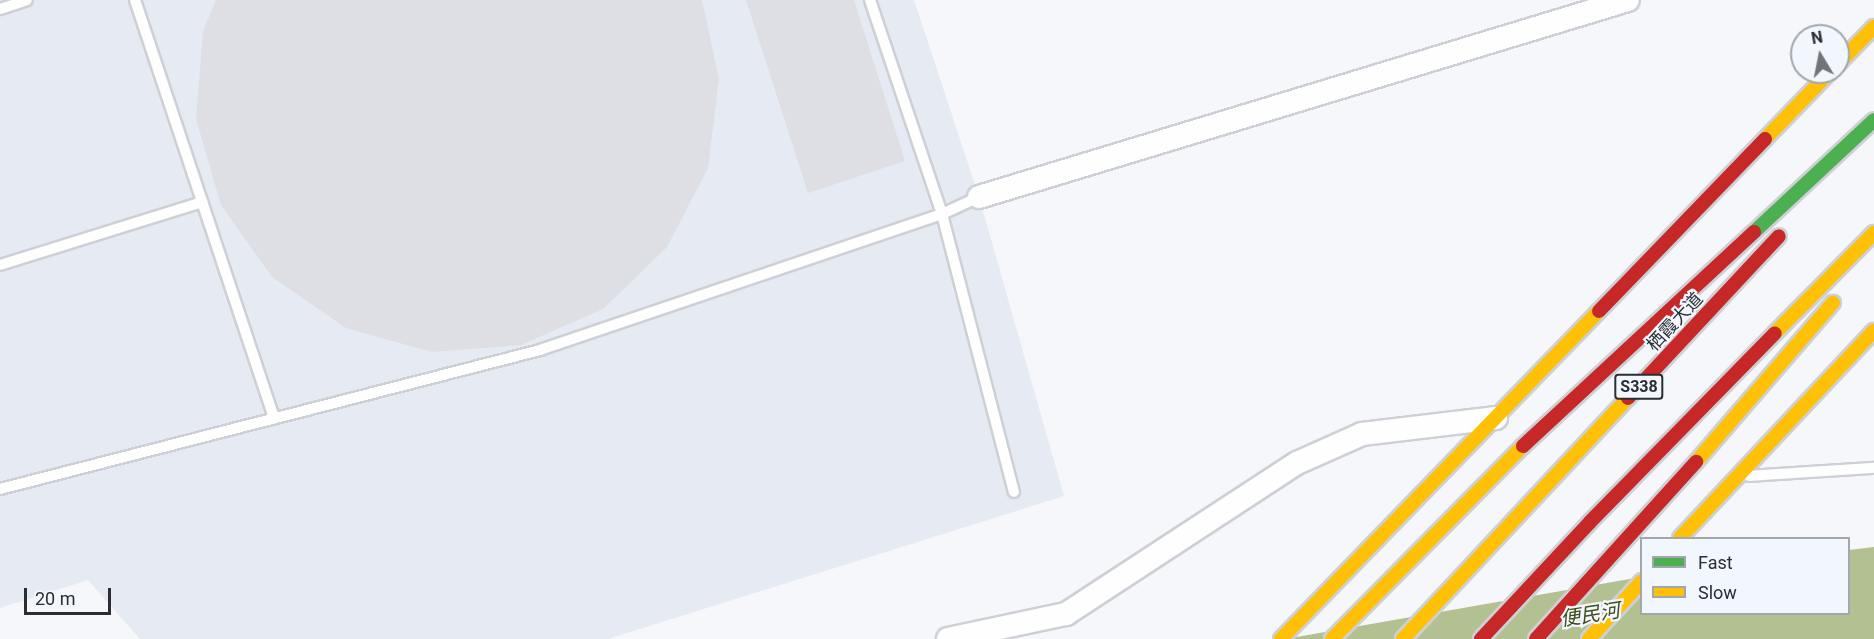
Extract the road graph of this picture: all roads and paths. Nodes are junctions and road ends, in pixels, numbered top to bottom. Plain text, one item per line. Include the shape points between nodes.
1 (27, 0) edge
2 (135, 0) edge
3 (870, 0) edge
4 (1628, 0) edge
5 (0, 9) edge
6 (1874, 27) edge
7 (1850, 52) edge
8 (1818, 84) edge
9 (1874, 120) edge
10 (1874, 134) edge
11 (1833, 178) dead end
12 (979, 197) joint
13 (202, 202) junction
14 (942, 214) junction
15 (1793, 221) dead end
16 (1874, 233) edge
17 (0, 265) edge
18 (1844, 291) dead end
19 (1874, 331) edge
20 (274, 418) junction
21 (1496, 418) junction
22 (1874, 468) edge
23 (1737, 477) junction
24 (0, 489) edge
25 (1014, 492) dead end
26 (1684, 534) edge
27 (1640, 582) edge
28 (948, 639) edge
29 (1281, 639) edge
30 (1332, 639) edge
31 (1403, 639) edge
32 (1481, 639) edge
33 (1536, 639) edge
34 (1589, 639) edge

1 - 5 lane
2 - 13 lane
3 - 14 lane
4 - 12 street
6 - 7 main road
8 - 21 main road
9 - 30 main road via 1519,450
10 - 11 main road
12 - 14 lane
13 - 17 lane
13 - 20 lane
14 - 20 lane via 540,350
14 - 25 lane
15 - 31 main road, 栖霞大道 / S338
16 - 32 main road via 1590,522
18 - 33 main road
19 - 23 main road
20 - 24 lane
21 - 28 street via 1362,434 1297,463 1066,614
21 - 29 main road
22 - 23 lane
23 - 26 main road
27 - 34 main road

